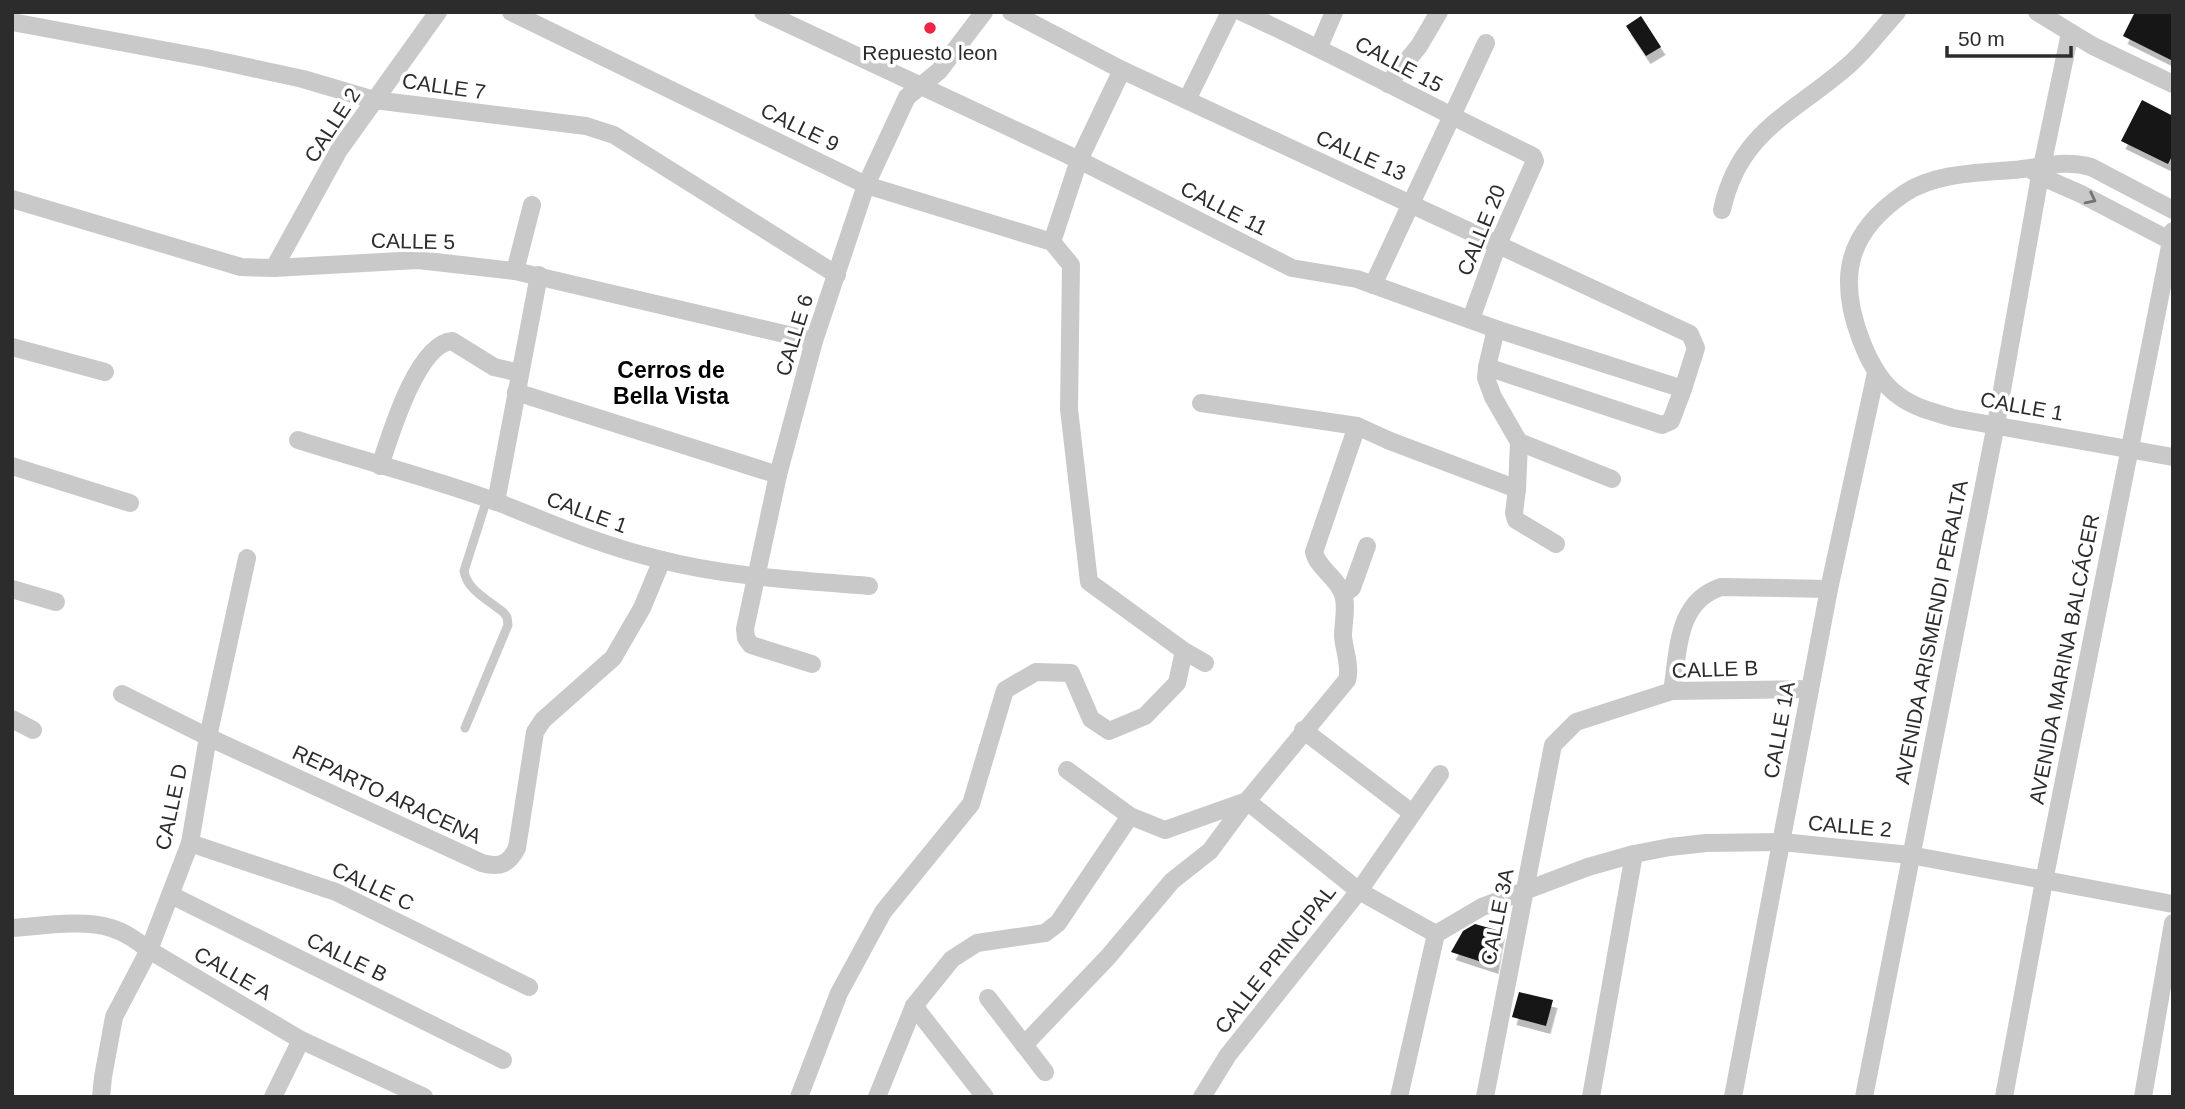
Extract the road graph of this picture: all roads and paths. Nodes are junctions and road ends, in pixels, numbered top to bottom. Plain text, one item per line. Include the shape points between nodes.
1 (438, 12) edge
2 (511, 12) edge
3 (763, 12) edge
4 (984, 12) edge
5 (1011, 12) edge
6 (1230, 12) edge
7 (1242, 12) edge
8 (1334, 12) edge
9 (1439, 12) edge
10 (1897, 12) edge
11 (2037, 12) edge
12 (12, 22) edge
13 (2070, 33) junction
14 (1486, 43) dead end
15 (1319, 47) junction
16 (1122, 70) junction
17 (921, 84) junction
18 (1388, 84) junction
19 (2173, 84) edge
20 (374, 100) junction
21 (1187, 100) junction
22 (1451, 117) junction
23 (1534, 159) joint
24 (1079, 160) junction
25 (2038, 170) junction
26 (866, 185) junction
27 (12, 199) edge
28 (1412, 203) junction
29 (532, 205) dead end
30 (1722, 210) dead end
31 (2173, 210) edge
32 (2172, 238) edge
33 (1052, 242) junction
34 (1498, 244) junction
35 (274, 268) junction
36 (515, 271) junction
37 (539, 275) junction
38 (837, 275) junction
39 (1373, 285) junction
40 (1471, 319) junction
41 (1496, 328) junction
42 (814, 341) junction
43 (12, 347) edge
44 (1487, 367) junction
45 (105, 372) dead end
46 (520, 373) junction
47 (1876, 373) junction
48 (1684, 389) junction
49 (516, 393) junction
50 (1200, 402) dead end
51 (1996, 424) junction
52 (1357, 426) junction
53 (298, 440) dead end
54 (1519, 442) junction
55 (2129, 449) junction
56 (2173, 457) edge
57 (12, 466) edge
58 (380, 466) junction
59 (778, 475) junction
60 (1612, 479) dead end
61 (1517, 489) junction
62 (491, 500) junction
63 (130, 503) dead end
64 (1556, 544) dead end
65 (1367, 546) dead end
66 (247, 558) dead end
67 (662, 561) junction
68 (755, 576) junction
69 (869, 586) dead end
70 (12, 589) edge
71 (1829, 589) junction
72 (1344, 594) junction
73 (55, 602) dead end
74 (1184, 651) junction
75 (1205, 663) dead end
76 (812, 664) dead end
77 (1810, 689) junction
78 (1672, 691) junction
79 (122, 694) dead end
80 (12, 719) edge
81 (465, 728) dead end
82 (33, 730) dead end
83 (1303, 730) junction
84 (208, 737) junction
85 (1553, 745) joint
86 (1067, 771) dead end
87 (1440, 774) dead end
88 (1247, 801) junction
89 (1412, 813) junction
90 (1130, 816) junction
91 (1782, 842) junction
92 (190, 843) junction
93 (1634, 853) junction
94 (1910, 855) junction
95 (2044, 881) junction
96 (1525, 889) junction
97 (1359, 891) junction
98 (171, 895) junction
99 (2173, 904) edge
100 (2173, 923) edge
101 (12, 928) edge
102 (1436, 934) junction
103 (149, 950) junction
104 (530, 987) dead end
105 (988, 998) dead end
106 (914, 1006) junction
107 (302, 1040) junction
108 (1024, 1045) junction
109 (503, 1060) dead end
110 (1045, 1072) dead end
111 (400, 1092) edge
112 (101, 1097) edge
113 (273, 1097) edge
114 (424, 1097) edge
115 (799, 1097) edge
116 (877, 1097) edge
117 (985, 1097) edge
118 (1202, 1097) edge
119 (1399, 1097) edge
120 (1485, 1097) edge
121 (1591, 1097) edge
122 (1733, 1097) edge
123 (1864, 1097) edge
124 (2004, 1097) edge
125 (2143, 1097) edge

1 - 20 street, CALLE 2
2 - 26 street, CALLE 9
3 - 17 street, CALLE 11
4 - 17 street, CALLE 6 via 939,71
5 - 16 street, CALLE 13
6 - 21 street
7 - 15 street, CALLE 15
8 - 15 street
9 - 18 street
10 - 30 street via 1850,64 1763,131 1745,153
11 - 13 street
12 - 20 street, CALLE 7 via 243,65
13 - 19 street
13 - 25 street
14 - 22 street
15 - 18 street, CALLE 15
16 - 21 street, CALLE 13
16 - 24 street
17 - 24 street, CALLE 11
17 - 26 street, CALLE 6 via 907,97
18 - 22 street, CALLE 15
20 - 35 street, CALLE 2 via 340,150
20 - 38 street, CALLE 7 via 586,126 614,135
21 - 28 street, CALLE 13
22 - 23 street, CALLE 15
22 - 28 street
23 - 34 street, CALLE 20
24 - 33 street
24 - 39 street, CALLE 11 via 1292,268
25 - 31 street via 2078,163
25 -> 32 street
25 - 47 street via 1959,174 1908,191 1879,213 1858,240 1848,279 1850,309
25 - 51 street, AVENIDA ARISMENDI PERALTA
26 - 33 street, CALLE 9
26 - 38 street, CALLE 6
27 - 35 street, CALLE 5 via 241,267
28 - 34 street, CALLE 13
28 - 39 street
29 - 36 street
32 - 55 street, AVENIDA MARINA BALCÁCER
33 - 74 street via 1071,265 1069,408 1089,582
34 - 40 street, CALLE 20
34 - 48 street, CALLE 13 via 1690,334 1696,348
35 - 36 street, CALLE 5 via 418,260
36 - 37 street, CALLE 5
37 - 42 street, CALLE 5
37 - 46 street
38 - 42 street, CALLE 6
39 - 40 street, CALLE 11
40 - 41 street, CALLE 11
41 - 44 street
41 - 48 street, CALLE 11
42 - 59 street, CALLE 6
43 - 45 street
44 - 48 street via 1667,424
44 - 54 street via 1493,397
46 - 49 street
46 - 58 street via 494,367 453,341 437,346 409,387
47 - 51 street, CALLE 1 via 1897,395 1919,408
47 - 71 street, CALLE 1A
49 - 59 street
49 - 62 street
50 - 52 street
51 - 55 street, CALLE 1
51 - 94 street, AVENIDA ARISMENDI PERALTA
52 - 61 street
52 - 72 street via 1314,552
53 - 58 street, CALLE 1
54 - 60 street
54 - 61 street
55 - 56 street, CALLE 1
55 - 95 street, AVENIDA MARINA BALCÁCER
57 - 63 street
58 - 62 street, CALLE 1
59 - 68 street, CALLE 6
61 - 64 street via 1516,520
62 - 67 street, CALLE 1
62 - 81 lane via 464,570 465,579 503,612 508,625
65 - 72 street via 1352,587
66 - 84 street, CALLE D
67 - 68 street, CALLE 1
67 - 84 street, REPARTO ARACENA via 613,658 535,732 517,848 504,864 482,863
68 - 69 street, CALLE 1
68 - 76 street, CALLE 6 via 746,638 751,645
70 - 73 street
71 - 77 street, CALLE 1A
71 - 78 street via 1721,587 1708,592 1686,615
72 - 83 street via 1347,680
74 - 75 street
74 - 115 street via 1177,683 1145,716 1110,731 1091,719 1071,673 1036,672 1005,691 971,804 883,912 839,993
77 - 78 street, CALLE B
77 - 91 street, CALLE 1A
78 - 85 street, CALLE B via 1576,722
79 - 84 street, REPARTO ARACENA
80 - 82 street
83 - 88 street
83 - 89 street
84 - 92 street, CALLE D
85 - 96 street, CALLE 3A
86 - 90 street
87 - 89 street
88 - 90 street via 1164,830
88 - 97 street
88 - 108 street via 1209,851 1172,881
89 - 97 street
90 - 106 street via 1058,923 1045,933 977,943 964,950
91 - 93 street, CALLE 2 via 1706,844
91 - 94 street, CALLE 2
91 - 122 street, CALLE 1A
92 - 98 street, CALLE D
92 - 104 street, CALLE C via 336,892
93 - 96 street, CALLE 2
93 - 121 street
94 - 95 street, CALLE 2
94 - 123 street, AVENIDA ARISMENDI PERALTA
95 - 99 street, CALLE 2
95 - 124 street, AVENIDA MARINA BALCÁCER
96 - 102 street, CALLE 2
96 - 120 street, CALLE 3A
97 - 102 street, CALLE PRINCIPAL
97 - 118 street, CALLE PRINCIPAL via 1228,1055
98 - 103 street, CALLE D
98 - 109 street, CALLE B
100 - 125 street
101 - 103 street, CALLE A via 109,927
102 - 119 street
103 - 107 street, CALLE A
103 - 112 street, CALLE D via 114,1017
105 - 108 street
106 - 116 street
106 - 117 street
107 - 111 street, CALLE A
107 - 113 street
108 - 110 street
111 - 114 street, CALLE A

